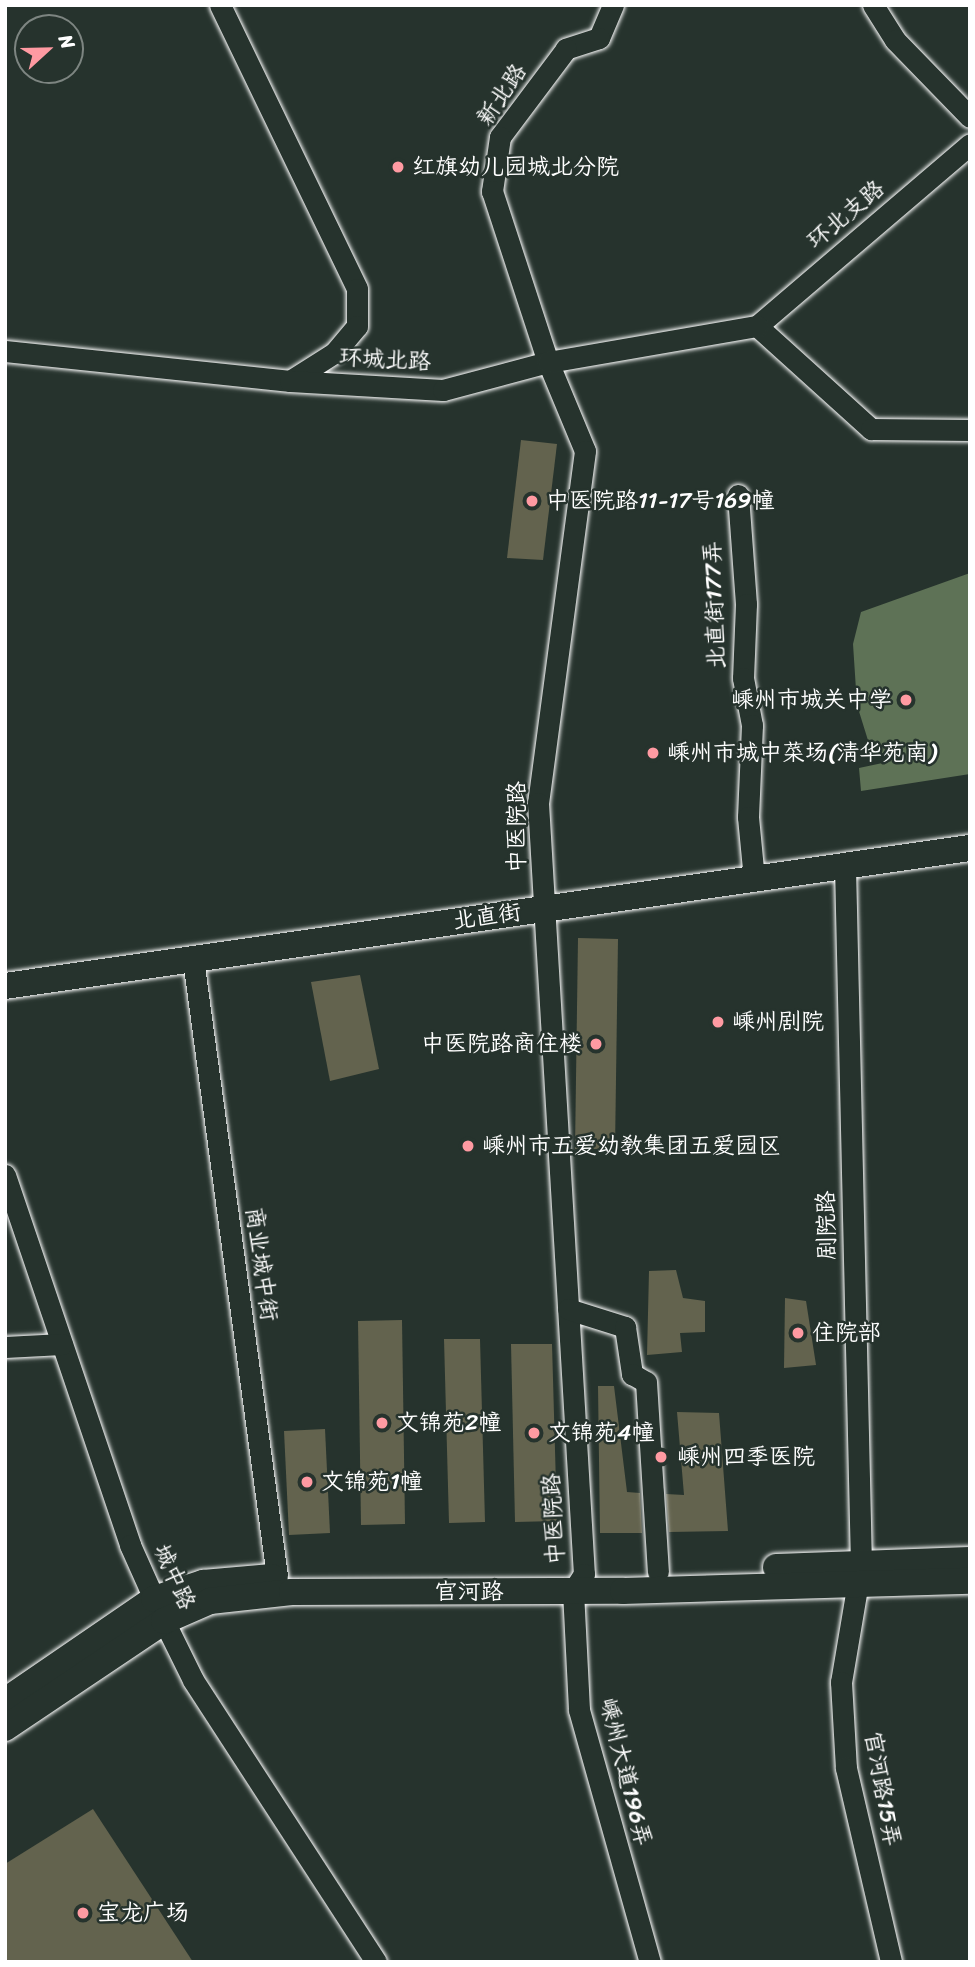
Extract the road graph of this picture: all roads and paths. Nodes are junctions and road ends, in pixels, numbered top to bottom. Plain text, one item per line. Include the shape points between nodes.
1 (220, 5) edge
2 (612, 5) edge
3 (873, 5) edge
4 (970, 117) edge
5 (970, 144) edge
6 (757, 326) junction
7 (5, 351) edge
8 (548, 362) junction
9 (290, 381) junction
10 (970, 430) edge
11 (738, 495) dead end
12 (970, 848) edge
13 (845, 866) junction
14 (754, 879) junction
15 (545, 908) junction
16 (193, 959) junction
17 (5, 986) edge
18 (5, 1175) edge
19 (568, 1309) junction
20 (62, 1344) junction
21 (5, 1347) edge
22 (970, 1560) edge
23 (658, 1572) junction
24 (860, 1573) junction
25 (277, 1576) junction
26 (970, 1581) edge
27 (578, 1583) junction
28 (159, 1610) junction
29 (5, 1701) edge
30 (5, 1728) edge
31 (376, 1962) edge
32 (650, 1962) edge
33 (891, 1962) edge

1 - 9 street via 357,289 357,326 334,353
2 - 8 street, 新北路 via 599,38 566,48 500,136 492,191
3 - 4 street via 895,40
5 - 6 street, 环北支路
6 - 8 street, 环城北路
6 - 10 street via 871,429
7 - 9 street, 环城北路
8 - 9 street, 环城北路 via 443,390
8 - 15 street, 中医院路 via 585,451 538,803
11 - 14 street, 北直街177弄 via 746,604 743,678 752,724 748,817
12 - 13 main road, 北直街
13 - 14 main road, 北直街
13 - 24 street, 剧院路
14 - 15 main road, 北直街
15 - 16 main road, 北直街
15 - 19 street, 中医院路
16 - 17 main road, 北直街
16 - 25 street, 商业城中街
18 - 20 street, 城中路
19 - 23 street via 625,1327 632,1374 646,1382
19 - 27 street, 中医院路
20 - 21 street
20 - 28 street, 城中路 via 130,1545
22 - 24 main road, 官河路
23 - 24 main road, 官河路
23 - 27 main road, 官河路
24 - 26 main road, 官河路
24 - 27 main road, 官河路
24 - 33 street, 官河路15弄 via 841,1682 846,1768
25 - 27 main road, 官河路
25 - 28 main road, 官河路 via 203,1583
27 - 28 main road, 官河路 via 292,1592
27 - 32 street, 嵊州大道196弄 via 579,1710
28 - 29 main road, 官河路
28 - 30 main road, 官河路
28 - 31 street, 城中路 via 193,1679

